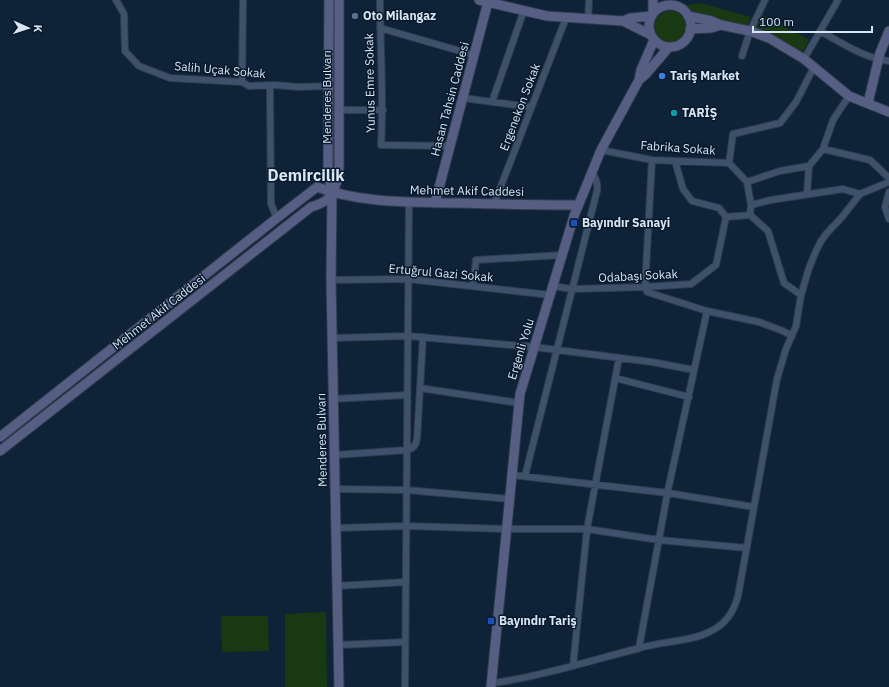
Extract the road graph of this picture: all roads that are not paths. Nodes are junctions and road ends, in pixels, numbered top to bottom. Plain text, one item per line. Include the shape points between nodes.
1 (116, 0) edge
2 (243, 0) edge
3 (329, 0) edge
4 (339, 0) edge
5 (380, 0) edge
6 (589, 0) edge
7 (653, 0) edge
8 (765, 0) edge
9 (838, 0) edge
10 (484, 1) edge
11 (665, 3) edge
12 (524, 10) junction
13 (652, 15) junction
14 (688, 16) junction
15 (566, 18) junction
16 (588, 20) junction
17 (623, 22) junction
18 (721, 25) junction
19 (380, 28) junction
20 (690, 29) junction
21 (750, 31) junction
22 (820, 31) junction
23 (889, 31) edge
24 (652, 38) junction
25 (669, 47) junction
26 (474, 55) junction
27 (742, 56) dead end
28 (804, 59) junction
29 (879, 60) junction
30 (889, 61) edge
31 (814, 67) junction
32 (639, 80) junction
33 (242, 82) junction
34 (328, 86) junction
35 (270, 89) dead end
36 (849, 96) junction
37 (463, 98) junction
38 (492, 102) junction
39 (868, 103) junction
40 (532, 107) junction
41 (339, 110) junction
42 (383, 110) junction
43 (889, 112) edge
44 (450, 146) junction
45 (823, 149) junction
46 (601, 150) junction
47 (652, 160) junction
48 (675, 161) junction
49 (728, 163) junction
50 (809, 166) junction
51 (592, 172) junction
52 (889, 178) edge
53 (747, 182) junction
54 (889, 182) edge
55 (889, 192) edge
56 (332, 193) junction
57 (807, 194) junction
58 (860, 194) junction
59 (409, 202) junction
60 (435, 203) junction
61 (494, 204) junction
62 (578, 205) junction
63 (751, 206) junction
64 (750, 215) junction
65 (726, 217) junction
66 (276, 218) junction
67 (889, 219) edge
68 (562, 255) junction
69 (408, 279) junction
70 (331, 280) junction
71 (473, 286) junction
72 (645, 287) junction
73 (572, 289) junction
74 (551, 291) junction
75 (801, 295) junction
76 (707, 311) junction
77 (408, 336) junction
78 (792, 336) junction
79 (423, 337) junction
80 (332, 338) junction
81 (534, 348) junction
82 (557, 350) junction
83 (619, 358) junction
84 (694, 370) junction
85 (615, 378) junction
86 (420, 388) junction
87 (407, 395) junction
88 (689, 397) junction
89 (333, 399) junction
90 (519, 403) junction
91 (0, 437) edge
92 (407, 450) junction
93 (0, 451) edge
94 (334, 455) junction
95 (512, 475) junction
96 (525, 476) junction
97 (596, 485) junction
98 (335, 489) junction
99 (406, 490) junction
100 (668, 493) junction
101 (510, 499) junction
102 (754, 507) junction
103 (406, 526) junction
104 (336, 528) junction
105 (507, 529) junction
106 (587, 529) junction
107 (659, 540) junction
108 (747, 548) junction
109 (406, 582) junction
110 (337, 586) junction
111 (405, 642) junction
112 (338, 645) junction
113 (639, 648) junction
114 (572, 666) junction
115 (491, 685) edge
116 (339, 687) edge
117 (405, 687) edge

1 - 33 street, Salih Uçak Sokak via 124,14 125,52 139,66 170,78
2 - 33 street
3 - 34 street, Menderes Bulvarı
4 - 41 street, Menderes Bulvarı
5 - 19 street, Yunus Emre Sokak
6 - 16 street
7 - 13 street
8 - 21 street
9 - 22 street
10 - 12 street
10 - 26 street, Hasan Tahsin Caddesi
11 - 13 street
11 - 14 street via 681,9
12 - 15 street
12 - 38 street
13 - 17 street via 631,18
13 - 24 street via 649,23
14 - 18 street
14 - 20 street
15 - 16 street
15 - 40 street, Ergenekon Sokak
16 - 17 street
17 - 24 street
18 - 20 street
18 - 21 street
19 - 26 street
19 - 42 street, Yunus Emre Sokak
20 - 25 street via 682,44
21 - 27 street
21 - 28 street via 769,38
22 - 28 street
22 - 29 street via 854,50
23 - 29 street
24 - 25 street
24 - 32 street
25 - 32 street, Ergenli Yolu
26 - 37 street, Hasan Tahsin Caddesi
28 - 31 street
29 - 30 street
29 - 39 street
31 - 36 street
31 - 49 street via 796,102 780,123 733,134
32 - 46 street, Ergenli Yolu
33 - 34 street, Salih Uçak Sokak via 249,86
34 - 56 street, Menderes Bulvarı via 328,171
35 - 66 street via 271,204
36 - 39 street
36 - 45 street via 833,120
37 - 38 street
37 - 44 street, Hasan Tahsin Caddesi
38 - 40 street
39 - 43 street
40 - 61 street, Ergenekon Sokak
41 - 42 street
41 - 56 street, Menderes Bulvarı via 339,175
42 - 44 street, Yunus Emre Sokak via 382,145
44 - 60 street, Hasan Tahsin Caddesi
45 - 50 street
45 - 52 street via 870,160
46 - 47 street, Fabrika Sokak
46 - 51 street, Ergenli Yolu
47 - 48 street, Fabrika Sokak
47 - 72 street
48 - 49 street, Fabrika Sokak
48 - 65 street via 683,188 692,201 718,208
49 - 53 street, Fabrika Sokak
50 - 53 street via 780,171
50 - 57 street
51 - 62 street, Ergenli Yolu
51 - 73 street via 598,187
53 - 63 street
54 - 58 street
55 - 67 street via 884,207
56 - 59 street, Mehmet Akif Caddesi
56 - 66 street, Mehmet Akif Caddesi via 317,187
56 - 70 street, Menderes Bulvarı
56 - 93 street, Mehmet Akif Caddesi via 325,202 311,207
57 - 58 street via 842,189
57 - 63 street
58 - 75 street via 820,241
59 - 60 street, Mehmet Akif Caddesi
59 - 69 street
60 - 61 street, Mehmet Akif Caddesi
61 - 62 street, Mehmet Akif Caddesi
62 - 68 street, Ergenli Yolu
63 - 64 street
64 - 65 street
64 - 75 street via 768,230 784,283
65 - 72 street, Odabaşı Sokak via 716,265 691,284
66 - 91 street, Mehmet Akif Caddesi
68 - 71 street via 476,260
68 - 74 street, Ergenli Yolu
69 - 70 street, Ertuğrul Gazi Sokak
69 - 71 street, Ertuğrul Gazi Sokak
69 - 77 street
70 - 80 street, Menderes Bulvarı
71 - 74 street, Ertuğrul Gazi Sokak
72 - 73 street, Odabaşı Sokak
72 - 76 street via 648,293
73 - 74 street, Odabaşı Sokak
73 - 82 street
74 - 81 street, Ergenli Yolu
75 - 78 street
76 - 78 street via 759,322
76 - 84 street
77 - 79 street
77 - 80 street
77 - 87 street
78 - 102 street via 776,379
79 - 81 street
79 - 86 street
80 - 89 street, Menderes Bulvarı
81 - 82 street
81 - 90 street, Ergenli Yolu
82 - 83 street
82 - 96 street
83 - 84 street
83 - 85 street
84 - 88 street
85 - 88 street
85 - 97 street
86 - 90 street
86 - 92 street via 416,442 414,447
87 - 89 street
87 - 92 street
88 - 100 street
89 - 94 street, Menderes Bulvarı
90 - 95 street, Ergenli Yolu
92 - 94 street
92 - 99 street
94 - 98 street, Menderes Bulvarı
95 - 96 street
95 - 101 street, Ergenli Yolu
96 - 97 street
97 - 100 street
97 - 106 street
98 - 99 street
98 - 104 street, Menderes Bulvarı
99 - 101 street
99 - 103 street
100 - 102 street
100 - 107 street
101 - 105 street, Ergenli Yolu
102 - 108 street
103 - 104 street
103 - 105 street
103 - 109 street
104 - 110 street, Menderes Bulvarı
105 - 106 street
105 - 115 street, Ergenli Yolu
106 - 107 street
106 - 114 street
107 - 108 street
107 - 113 street
108 - 113 street via 736,603 718,628 703,635
109 - 110 street
109 - 111 street
110 - 112 street, Menderes Bulvarı
111 - 112 street
111 - 117 street
112 - 116 street, Menderes Bulvarı
113 - 114 street
114 - 115 street

